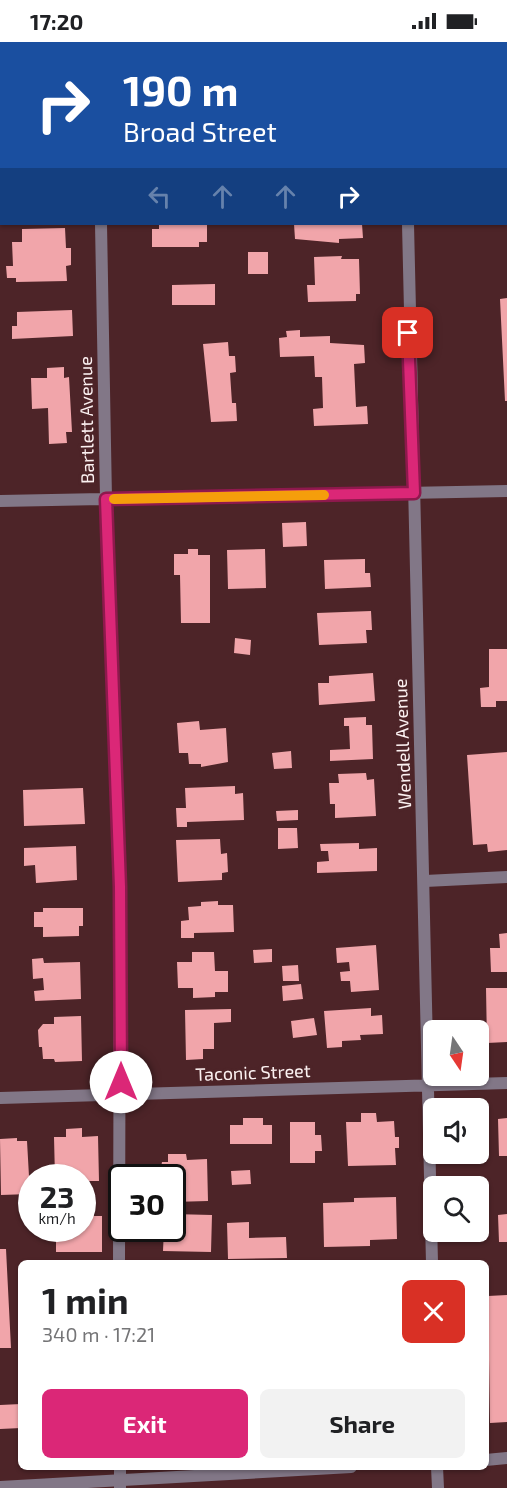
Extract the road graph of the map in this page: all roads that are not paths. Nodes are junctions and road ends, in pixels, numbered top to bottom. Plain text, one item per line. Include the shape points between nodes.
1 (101, 225) edge
2 (408, 225) edge
3 (507, 491) edge
4 (414, 493) junction
5 (106, 499) junction
6 (0, 501) edge
7 (507, 877) edge
8 (425, 881) junction
9 (426, 1020) edge
10 (507, 1083) edge
11 (489, 1084) edge
12 (427, 1086) joint
13 (121, 1094) junction
14 (0, 1098) edge
15 (119, 1260) edge
16 (432, 1260) edge
17 (507, 1458) edge
18 (489, 1460) edge
19 (288, 1470) edge
20 (438, 1470) edge
21 (120, 1478) edge
22 (0, 1487) edge
23 (438, 1488) edge

1 - 5 street, Bartlett Avenue
2 - 4 street, Wendell Avenue
3 - 4 street
4 - 5 street
4 - 8 street, Wendell Avenue
5 - 6 street
5 - 13 street, Bartlett Avenue via 120,887
7 - 8 street
8 - 9 street, Wendell Avenue
10 - 11 street, Taconic Street
12 - 13 street, Taconic Street
12 - 16 street, Wendell Avenue
13 - 14 street, Taconic Street
13 - 15 street, Bartlett Avenue
17 - 18 street
19 - 21 street
20 - 23 street
21 - 22 street

